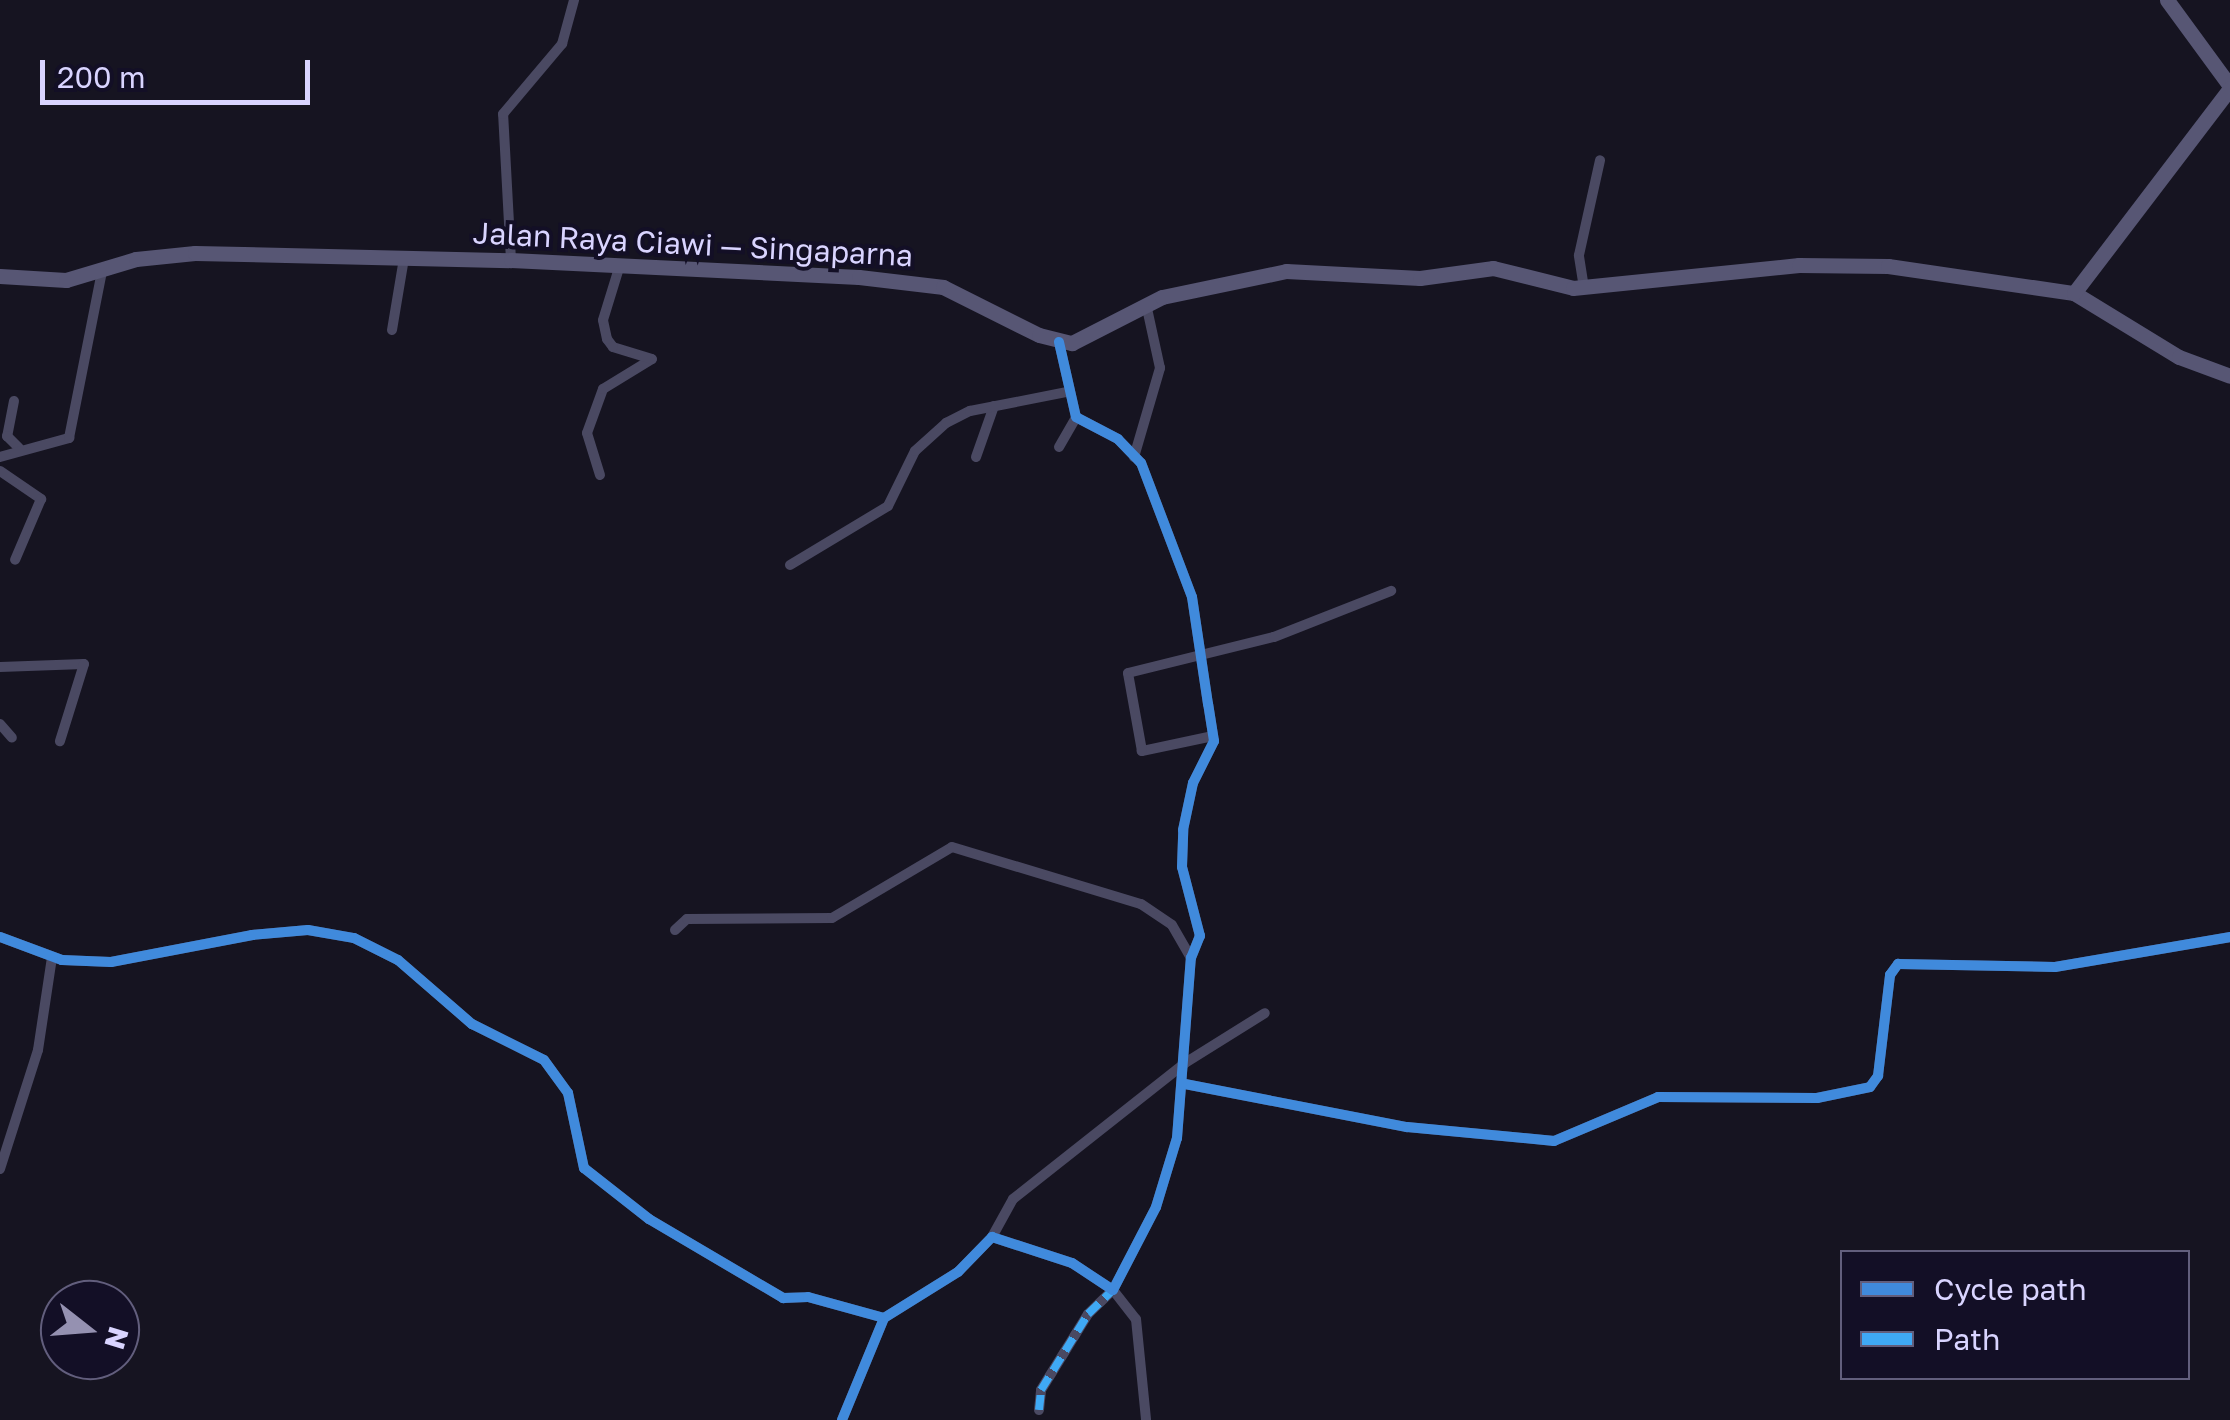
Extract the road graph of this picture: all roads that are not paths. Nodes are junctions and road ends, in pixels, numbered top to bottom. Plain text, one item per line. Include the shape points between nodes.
1 (574, 0) edge
2 (2167, 0) edge
3 (2230, 87) edge
4 (1600, 160) dead end
5 (404, 258) junction
6 (511, 260) junction
7 (619, 268) junction
8 (102, 271) junction
9 (0, 276) edge
10 (1584, 288) junction
11 (2074, 293) junction
12 (1146, 304) junction
13 (392, 330) dead end
14 (1059, 342) junction
15 (2230, 376) edge
16 (1068, 392) junction
17 (14, 401) dead end
18 (994, 406) junction
19 (1076, 417) junction
20 (1059, 447) dead end
21 (19, 448) junction
22 (1134, 457) junction
23 (0, 458) edge
24 (976, 458) dead end
25 (0, 471) edge
26 (600, 475) dead end
27 (15, 560) dead end
28 (790, 566) dead end
29 (1391, 592) dead end
30 (1198, 654) junction
31 (0, 667) edge
32 (0, 724) edge
33 (1213, 736) junction
34 (12, 738) dead end
35 (60, 741) dead end
36 (675, 930) dead end
37 (0, 937) edge
38 (2230, 937) edge
39 (52, 957) junction
40 (1191, 958) junction
41 (1265, 1013) dead end
42 (1185, 1063) junction
43 (1185, 1084) junction
44 (0, 1169) edge
45 (992, 1237) junction
46 (1113, 1290) junction
47 (884, 1318) junction
48 (1039, 1410) dead end
49 (842, 1420) edge
50 (1146, 1420) edge

1 - 6 street via 562,44 503,114
2 - 3 main road
3 - 11 main road
4 - 10 street via 1579,255
5 - 6 main road, Jalan Raya Ciawi — Singaparna
5 - 8 main road, Jalan Raya Ciawi — Singaparna via 164,254
5 - 13 street
6 - 7 main road, Jalan Raya Ciawi — Singaparna
7 - 14 main road, Jalan Raya Ciawi — Singaparna via 929,284
7 - 26 street via 603,320 607,338 613,348 652,359 603,388 586,433
8 - 9 main road, Jalan Raya Ciawi — Singaparna via 66,280
8 - 21 street via 72,432 64,441
10 - 11 main road via 1708,272 1888,266
10 - 12 main road via 1492,268 1420,278 1286,272
11 - 15 main road via 2180,357
12 - 14 main road via 1082,340
12 - 22 street via 1160,368
14 - 16 street
16 - 18 street
16 - 19 street
17 - 21 street via 7,436
18 - 24 street
18 - 28 street via 923,440 888,506
19 - 20 street
19 - 22 street via 1118,439
21 - 23 street
22 - 30 street via 1192,598
25 - 27 street via 40,499
29 - 30 street via 1362,598 1345,614 1290,632
30 - 33 street
30 - 33 street via 1132,669 1126,679 1143,752
31 - 35 street via 84,665
32 - 34 street
33 - 40 street via 1183,830 1182,867 1200,936
36 - 40 street via 687,919 832,918 952,847 1135,901 1172,925
37 - 39 street
38 - 43 street via 2055,966 1898,964 1890,976 1878,1076 1870,1087 1817,1098 1658,1097 1554,1141 1408,1126
39 - 44 street via 38,1050
39 - 47 street via 111,962 308,930 354,938 398,960 472,1024 544,1060 568,1094 584,1168 649,1219 783,1298 808,1297
40 - 42 street
41 - 42 street
42 - 43 street
42 - 45 street via 1013,1199
43 - 46 street via 1168,1174
45 - 46 street via 1072,1263
45 - 47 street via 958,1272
46 - 48 street via 1088,1314 1041,1390
46 - 50 street via 1136,1319
47 - 49 street

